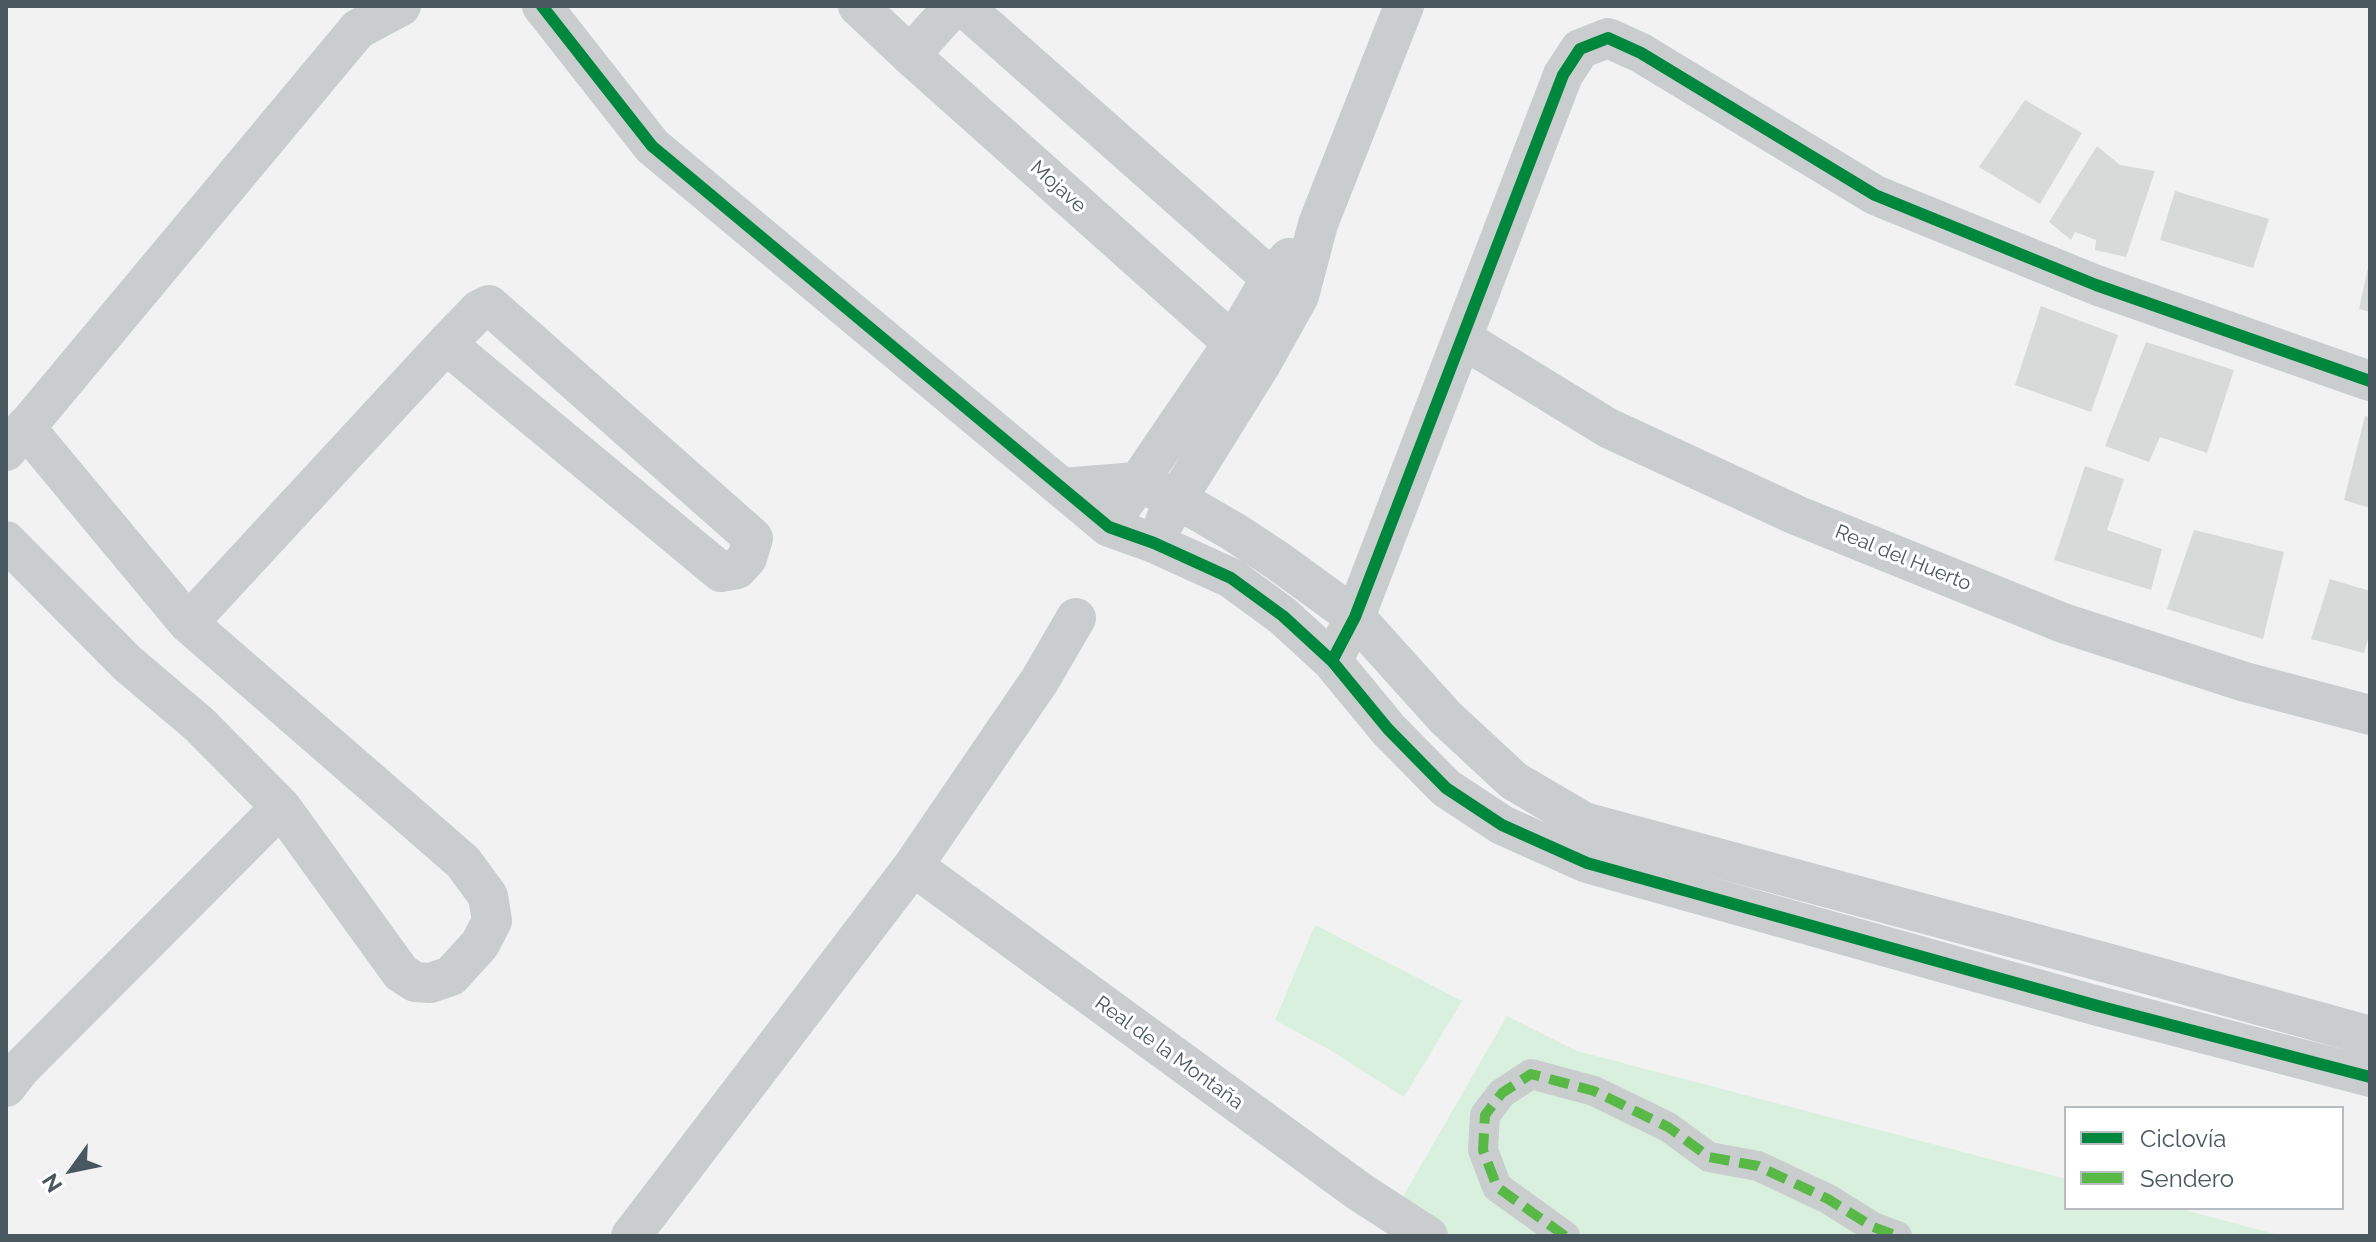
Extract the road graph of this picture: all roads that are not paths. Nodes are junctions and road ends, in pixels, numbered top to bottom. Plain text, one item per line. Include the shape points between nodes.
1 (401, 6) edge
2 (542, 6) edge
3 (858, 6) edge
4 (954, 6) edge
5 (963, 6) edge
6 (1404, 6) edge
7 (910, 55) junction
8 (1285, 287) junction
9 (1463, 339) junction
10 (446, 344) junction
11 (1247, 353) junction
12 (2370, 381) edge
13 (15, 439) edge
14 (1137, 482) junction
15 (1062, 488) junction
16 (1177, 499) junction
17 (1109, 527) junction
18 (6, 541) edge
19 (1154, 543) junction
20 (1355, 617) junction
21 (1076, 618) dead end
22 (188, 623) junction
23 (1332, 661) junction
24 (2370, 715) edge
25 (281, 807) junction
26 (913, 866) junction
27 (2107, 963) junction
28 (2098, 1006) junction
29 (2370, 1036) edge
30 (2370, 1077) edge
31 (6, 1087) edge
32 (631, 1236) edge
33 (1428, 1236) edge
34 (1565, 1236) edge
35 (1897, 1236) edge

1 - 13 street via 358,29
2 - 15 street via 652,146
3 - 7 street, Mojave
4 - 7 street
5 - 8 street
6 - 8 street via 1318,224
7 - 11 street, Mojave
8 - 11 street
9 - 12 street via 1563,75 1580,49 1608,38 1875,195 2096,285
9 - 20 street
9 - 24 street, Real del Huerto via 1608,428 1810,520 2063,623 2245,682
10 - 10 street via 721,572 737,569 747,558 753,538 489,305
10 - 22 street
11 - 14 street
11 - 16 street
13 - 22 street
14 - 15 street
14 - 16 street
14 - 17 street
15 - 17 street
16 - 19 street
16 - 20 street via 1278,561
17 - 19 street
18 - 25 street via 117,654 200,725
19 - 23 street via 1231,578
20 - 23 street
20 - 27 street via 1445,717 1514,781 1584,822
21 - 26 street
22 - 25 street via 463,862 488,896 492,921 480,944 451,976 430,983 401,973
23 - 28 street via 1446,788 1502,825 1587,863
25 - 31 street
26 - 32 street
26 - 33 street, Real de la Montaña
27 - 28 street
27 - 29 street
28 - 30 street
34 - 35 street via 1497,1187 1483,1150 1485,1115 1502,1093 1531,1074 1594,1091 1668,1127 1709,1157 1758,1166

